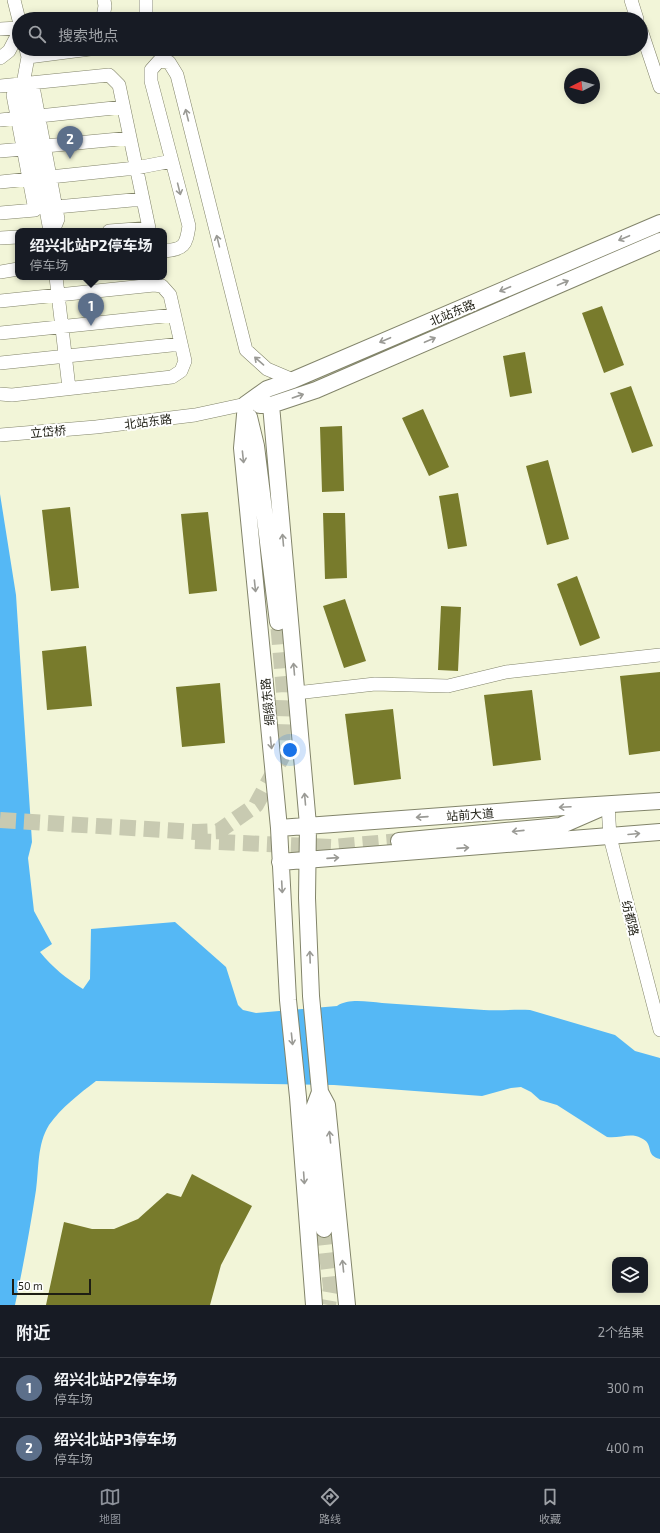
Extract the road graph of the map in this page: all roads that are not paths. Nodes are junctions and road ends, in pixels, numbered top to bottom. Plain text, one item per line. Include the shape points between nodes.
1 (14, 0) edge
2 (104, 0) edge
3 (146, 0) edge
4 (631, 0) edge
5 (17, 12) edge
6 (104, 12) edge
7 (146, 12) edge
8 (635, 12) edge
9 (12, 28) edge
10 (0, 29) edge
11 (12, 45) edge
12 (648, 51) edge
13 (27, 56) edge
14 (0, 58) edge
15 (23, 84) junction
16 (0, 86) edge
17 (660, 87) edge
18 (124, 107) junction
19 (39, 116) junction
20 (18, 118) junction
21 (0, 120) edge
22 (130, 138) junction
23 (45, 146) junction
24 (23, 149) junction
25 (0, 151) edge
26 (172, 161) junction
27 (136, 168) junction
28 (50, 177) junction
29 (29, 179) junction
30 (0, 182) edge
31 (143, 199) junction
32 (56, 207) junction
33 (0, 213) edge
34 (660, 223) edge
35 (50, 228) edge
36 (53, 228) edge
37 (149, 228) edge
38 (15, 237) edge
39 (0, 238) edge
40 (660, 241) edge
41 (167, 251) edge
42 (15, 270) edge
43 (0, 272) edge
44 (56, 280) edge
45 (58, 295) junction
46 (0, 301) edge
47 (174, 315) junction
48 (62, 326) junction
49 (0, 333) edge
50 (181, 344) junction
51 (65, 356) junction
52 (0, 363) edge
53 (293, 380) junction
54 (69, 388) junction
55 (0, 394) edge
56 (246, 404) junction
57 (271, 405) junction
58 (96, 427) joint
59 (0, 435) edge
60 (278, 622) tunnel mouth
61 (660, 655) edge
62 (296, 692) junction
63 (660, 801) edge
64 (608, 805) junction
65 (308, 825) junction
66 (279, 828) junction
67 (660, 832) edge
68 (610, 837) junction
69 (399, 841) tunnel mouth
70 (307, 860) junction
71 (280, 862) junction
72 (660, 1030) edge
73 (320, 1092) junction
74 (324, 1229) tunnel mouth
75 (314, 1305) edge
76 (347, 1305) edge

1 - 5 street
2 - 6 street
3 - 7 street
4 - 8 street
9 - 10 street
11 - 14 street
12 - 17 street
13 - 15 street
15 - 16 street
15 - 18 street via 109,75 119,85
15 - 19 street via 34,92
15 - 20 street via 13,96
15 - 35 street
18 - 19 street
18 - 22 street
19 - 23 street
20 - 21 street
20 - 24 street
22 - 23 street
22 - 27 street
23 - 28 street
24 - 25 street
24 - 29 street
26 - 27 street
26 -> 41 street via 189,226 187,240 178,249
53 -> 26 street via 267,369 246,350 177,75 169,62 159,61 151,70 151,81
27 - 28 street
27 - 31 street
28 - 32 street
29 - 30 street
29 - 33 street via 35,210
31 - 32 street
31 - 37 street
32 - 36 street via 58,219
34 -> 53 main road, 北站东路
38 - 39 street
57 -> 40 main road, 北站东路 via 316,390
42 - 43 street
44 - 45 street
45 - 46 street
45 - 47 street via 162,286 170,296
45 - 48 street
47 - 48 street
47 - 50 street
48 - 49 street
48 - 51 street
50 - 51 street
50 - 54 street via 185,361 181,371 172,377
51 - 52 street
51 - 54 street
53 - 56 main road, 北站东路 via 267,389
54 - 55 street via 12,395
56 - 57 main road, 北站东路
56 - 58 street, 北站东路 via 195,415
56 - 60 main road via 256,446
56 -> 66 main road, 绸缎东路 via 242,448
62 -> 57 main road
58 - 59 street, 立岱桥
61 - 62 street via 506,672 448,686 375,684
65 -> 62 main road
63 - 64 main road, 站前大道
64 -> 65 main road, 站前大道
64 - 68 street, 纺都路
64 -> 69 main road via 560,826
65 - 66 main road, 站前大道
65 - 70 main road
66 - 71 main road, 绸缎东路
68 -> 67 main road
70 -> 68 main road
68 - 72 street, 纺都路
70 - 71 main road
73 -> 70 main road via 311,996
71 -> 75 main road, 绸缎东路 via 288,1000
73 - 74 main road via 314,1108
76 -> 73 main road via 327,1105

